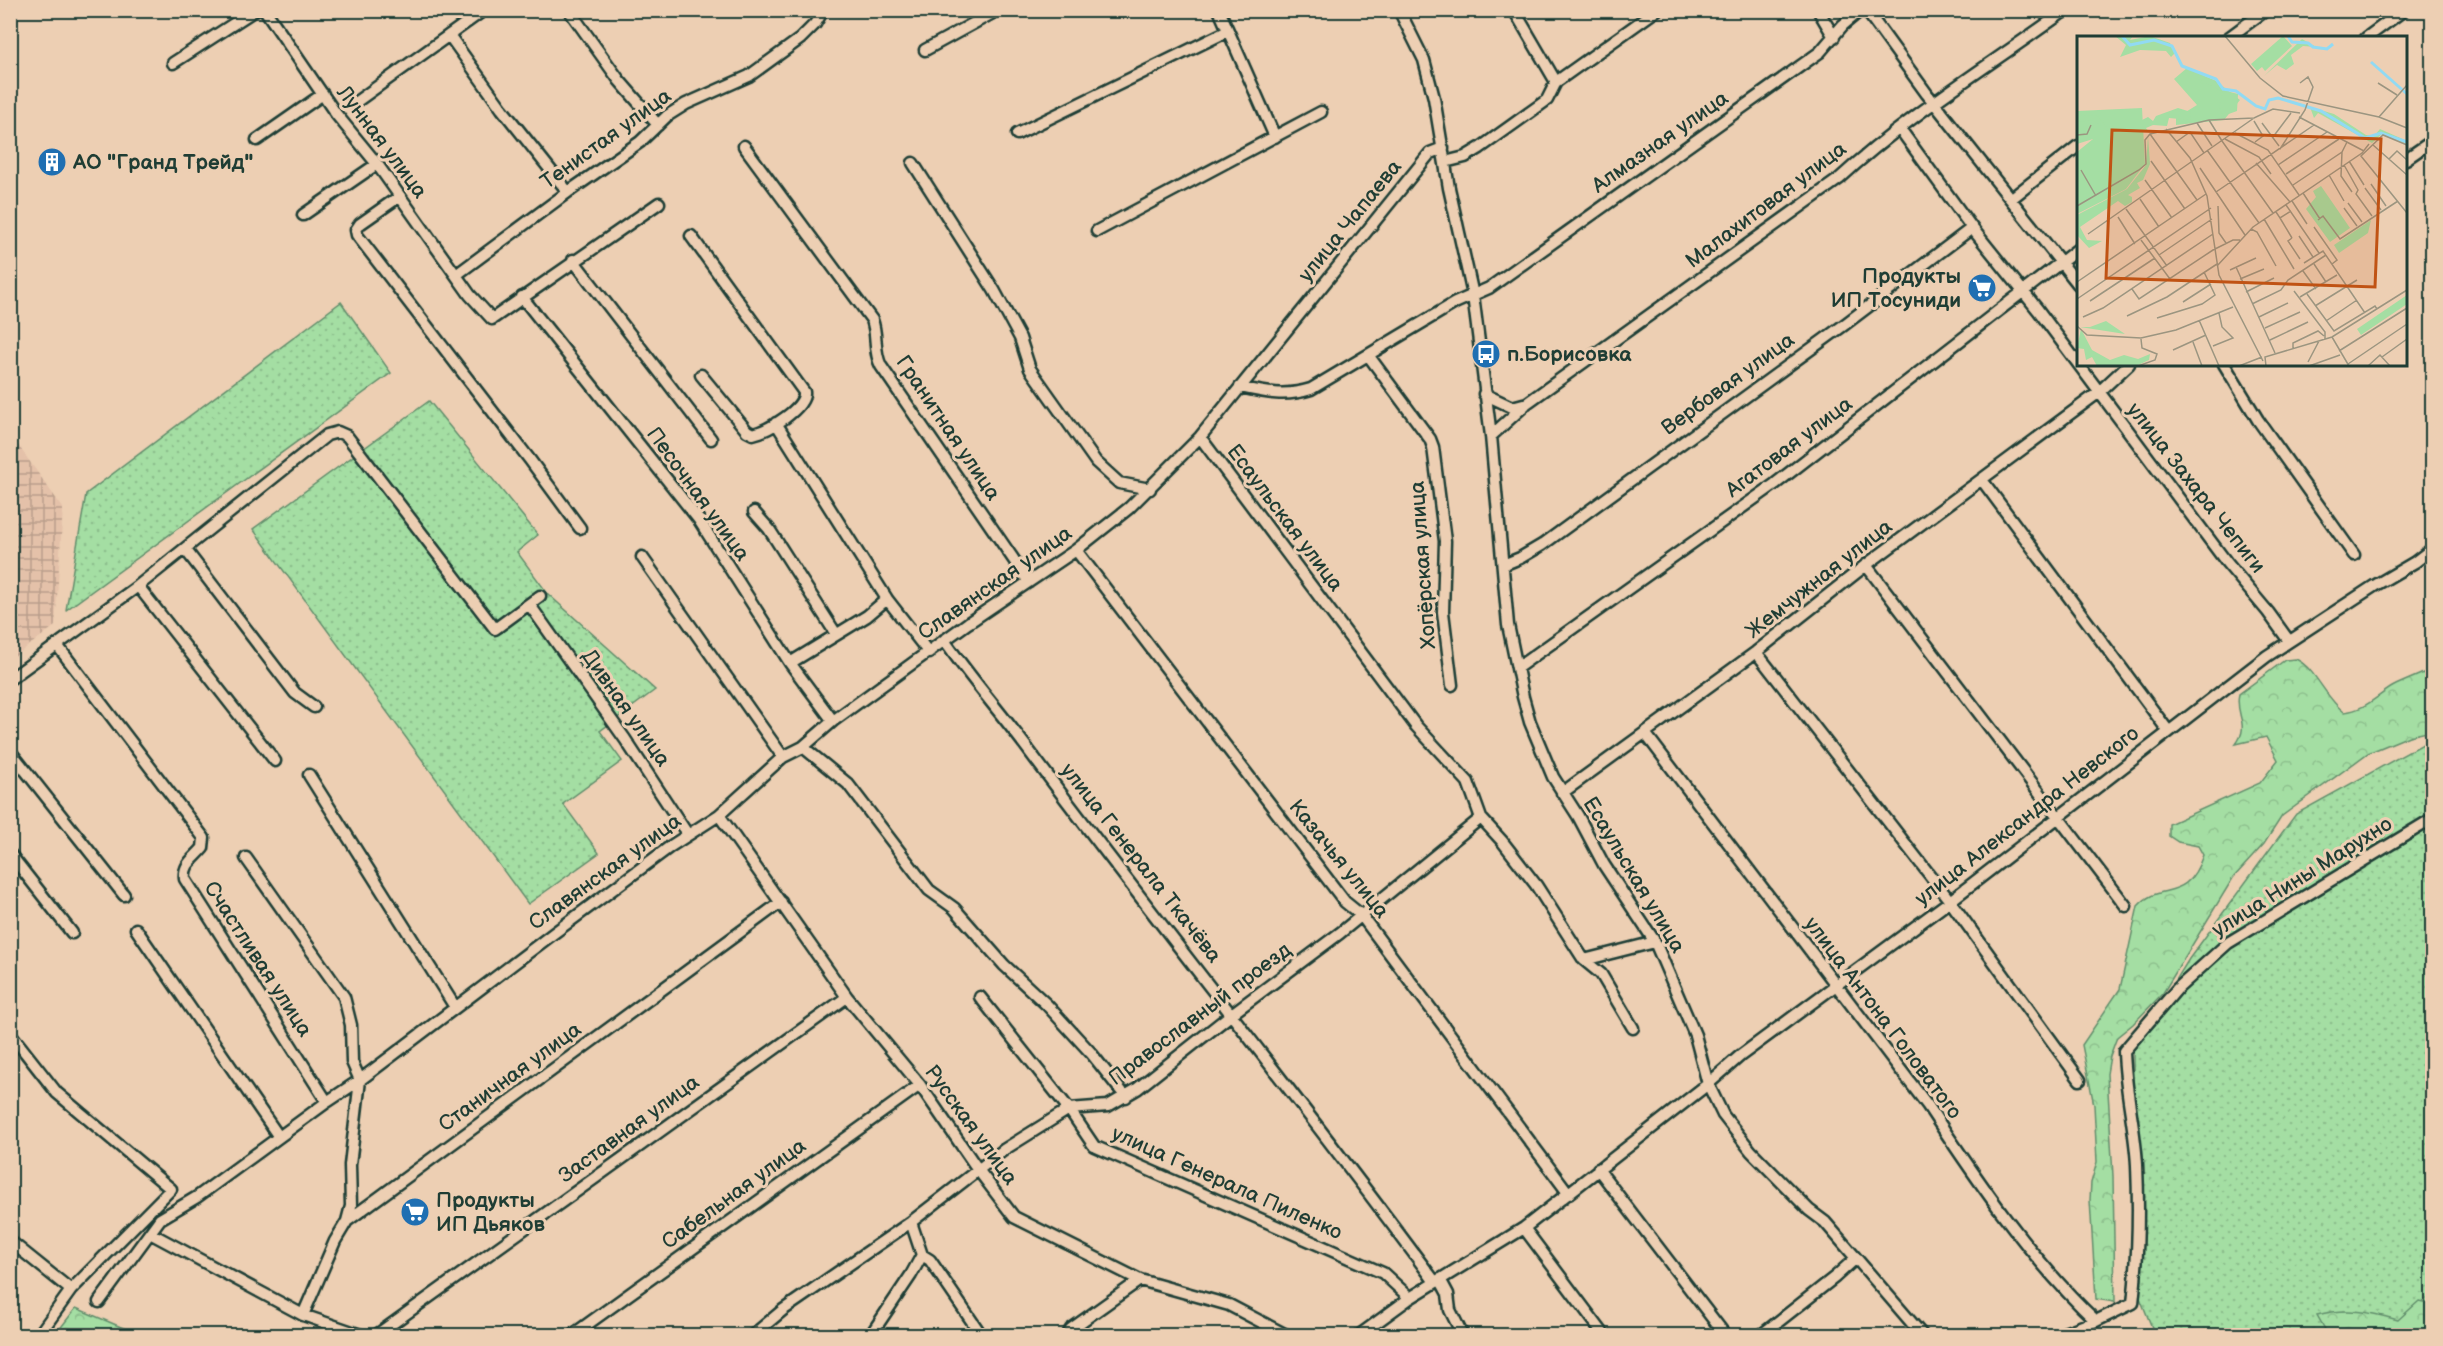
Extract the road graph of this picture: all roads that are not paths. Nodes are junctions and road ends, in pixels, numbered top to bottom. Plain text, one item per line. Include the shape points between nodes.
1 (255, 10) edge
2 (265, 10) edge
3 (484, 10) edge
4 (569, 10) edge
5 (823, 10) edge
6 (998, 10) edge
7 (1219, 10) edge
8 (1399, 10) edge
9 (1514, 10) edge
10 (1657, 10) edge
11 (1818, 10) edge
12 (1861, 10) edge
13 (1866, 10) edge
14 (2066, 10) edge
15 (2266, 10) edge
16 (2404, 10) edge
17 (1228, 31) junction
18 (449, 34) junction
19 (2231, 36) edge
20 (2369, 36) edge
21 (1834, 37) junction
22 (925, 50) dead end
23 (173, 63) dead end
24 (1556, 82) junction
25 (322, 94) junction
26 (356, 102) dead end
27 (1935, 103) junction
28 (1321, 112) dead end
29 (658, 125) junction
30 (1900, 129) junction
31 (1017, 135) dead end
32 (1275, 137) junction
33 (257, 140) dead end
34 (2433, 141) edge
35 (744, 146) dead end
36 (1443, 148) junction
37 (2077, 148) edge
38 (2407, 158) edge
39 (1445, 162) junction
40 (913, 163) dead end
41 (377, 164) junction
42 (568, 192) junction
43 (400, 196) junction
44 (2012, 198) junction
45 (658, 203) dead end
46 (303, 215) dead end
47 (1972, 228) junction
48 (1097, 231) dead end
49 (691, 236) dead end
50 (2077, 250) edge
51 (573, 260) junction
52 (2061, 262) junction
53 (456, 275) junction
54 (2077, 282) edge
55 (2022, 291) junction
56 (1473, 295) junction
57 (522, 297) junction
58 (1368, 355) junction
59 (2077, 365) edge
60 (2078, 366) edge
61 (2127, 366) edge
62 (2225, 366) edge
63 (701, 375) dead end
64 (1240, 387) junction
65 (2098, 393) junction
66 (1484, 394) junction
67 (1527, 403) junction
68 (776, 423) junction
69 (1200, 436) junction
70 (1491, 436) junction
71 (711, 439) dead end
72 (1982, 480) junction
73 (1150, 489) junction
74 (754, 512) dead end
75 (580, 528) dead end
76 (184, 549) junction
77 (2433, 549) edge
78 (1076, 550) junction
79 (2354, 555) dead end
80 (642, 557) dead end
81 (1503, 565) junction
82 (1866, 565) junction
83 (1029, 582) junction
84 (138, 586) junction
85 (540, 597) dead end
86 (887, 599) junction
87 (529, 604) junction
88 (836, 634) junction
89 (944, 640) junction
90 (2289, 641) junction
91 (57, 645) junction
92 (1756, 652) junction
93 (929, 653) junction
94 (790, 663) junction
95 (1517, 668) junction
96 (10, 679) edge
97 (1452, 685) dead end
98 (314, 707) dead end
99 (833, 721) junction
100 (2169, 732) junction
101 (1645, 733) junction
102 (803, 747) junction
103 (10, 750) edge
104 (783, 757) junction
105 (275, 761) dead end
106 (309, 775) dead end
107 (1562, 793) junction
108 (719, 814) junction
109 (2059, 816) junction
110 (1481, 818) junction
111 (2433, 819) edge
112 (688, 835) junction
113 (10, 854) edge
114 (246, 858) dead end
115 (124, 895) dead end
116 (1950, 901) junction
117 (781, 902) junction
118 (2126, 906) dead end
119 (1361, 915) junction
120 (136, 929) dead end
121 (72, 933) dead end
122 (1655, 942) junction
123 (1584, 960) junction
124 (1836, 986) junction
125 (847, 997) junction
126 (980, 997) dead end
127 (454, 1007) junction
128 (1233, 1013) junction
129 (1633, 1028) dead end
130 (10, 1034) edge
131 (360, 1080) junction
132 (2080, 1080) dead end
133 (1708, 1084) junction
134 (920, 1085) junction
135 (1126, 1097) junction
136 (327, 1102) junction
137 (1069, 1109) junction
138 (279, 1137) junction
139 (1598, 1169) junction
140 (979, 1171) junction
141 (1569, 1194) junction
142 (347, 1221) junction
143 (911, 1222) junction
144 (1524, 1228) junction
145 (150, 1233) junction
146 (10, 1241) edge
147 (922, 1255) junction
148 (1856, 1258) junction
149 (1140, 1280) junction
150 (1437, 1281) junction
151 (71, 1290) junction
152 (1410, 1298) junction
153 (99, 1302) dead end
154 (303, 1315) junction
155 (2096, 1321) junction
156 (976, 1333) edge
157 (38, 1335) edge
158 (364, 1335) edge
159 (375, 1335) edge
160 (571, 1335) edge
161 (752, 1335) edge
162 (870, 1335) edge
163 (1068, 1335) edge
164 (1288, 1335) edge
165 (1358, 1335) edge
166 (1463, 1335) edge
167 (1605, 1335) edge
168 (1726, 1335) edge
169 (1760, 1335) edge
170 (1923, 1335) edge
171 (2056, 1335) edge

1 - 23 street
2 - 25 street, Лунная улица
3 - 18 street
4 - 29 street via 619,80
5 - 29 street, Тенистая улица via 800,39 749,76 686,104
6 - 22 street
7 - 17 street
8 - 36 street via 1424,60
9 - 24 street
10 - 24 street
11 - 21 street
12 - 21 street, Алмазная улица
13 - 27 street
14 - 27 street, Малахитовая улица
15 - 19 street
16 - 20 street
17 - 31 street
17 - 32 street
18 - 26 street
18 - 42 street
21 - 56 street, Алмазная улица via 1810,59 1489,288
24 - 39 street via 1546,100 1480,148
25 - 33 street
25 - 41 street, Лунная улица
27 - 30 street, Малахитовая улица
27 - 44 street
28 - 32 street
29 - 42 street, Тенистая улица
30 - 47 street, улица Захара Чепиги
30 - 67 street, Малахитовая улица via 1839,179
32 - 48 street
34 - 38 street
35 - 83 street, Гранитная улица via 872,320 881,366
36 - 39 street, Есаульская улица
36 - 64 street, улица Чапаева via 1430,153
37 - 44 street
39 - 56 street, Есаульская улица
40 - 73 street via 994,290 1020,338 1030,369 1096,462 1119,483
41 - 43 street, Лунная улица
41 - 46 street
42 - 53 street, Тенистая улица
43 - 53 street, Лунная улица
43 - 75 street via 360,224 357,235
44 - 52 street
45 - 51 street
47 - 55 street, улица Захара Чепиги
47 - 81 street, Вербовая улица via 1542,545
49 - 68 street via 804,392 801,405
50 - 52 street, Агатовая улица
51 - 57 street
51 - 71 street
52 - 54 street
52 - 55 street, Агатовая улица
53 - 57 street, Лунная улица via 492,319
55 - 59 street, улица Захара Чепиги
55 - 95 street, Агатовая улица via 1775,484
56 - 58 street, Алмазная улица
56 - 66 street, Есаульская улица
57 - 94 street, Песочная улица via 699,520
58 - 64 street, Алмазная улица via 1311,389 1294,394
58 - 97 street, Хопёрская улица via 1432,447 1445,541 1443,612
60 - 65 street, улица Захара Чепиги
61 - 65 street, Жемчужная улица
62 - 79 street via 2258,420
63 - 68 street via 747,431 759,433
64 - 69 street, улица Чапаева
65 - 72 street, Жемчужная улица
65 - 90 street, улица Захара Чепиги
66 - 67 street via 1512,407
66 - 70 street, Есаульская улица
67 - 70 street, Малахитовая улица
68 - 86 street
69 - 73 street, Славянская улица
69 - 110 street, Есаульская улица via 1416,726 1468,782
70 - 81 street, Есаульская улица
72 - 82 street, Жемчужная улица
72 - 100 street
73 - 78 street, Славянская улица
74 - 88 street
76 - 84 street
76 - 87 street via 327,435 338,432 347,436 495,628
76 - 98 street via 295,693
77 - 90 street, улица Александра Невского
78 - 83 street, Славянская улица
78 - 119 street, Казачья улица via 1345,902
80 - 104 street
81 - 95 street, Есаульская улица via 1508,625
82 - 92 street, Жемчужная улица
82 - 109 street
83 - 89 street, Славянская улица
84 - 91 street
84 - 105 street
85 - 87 street
86 - 88 street
86 - 93 street
87 - 112 street, Дивная улица
88 - 94 street
89 - 93 street, Славянская улица
89 - 128 street, улица Генерала Ткачёва
90 - 100 street, улица Александра Невского
91 - 96 street
91 - 136 street, Счастливая улица via 204,838 203,848 184,871 185,879
92 - 101 street, Жемчужная улица
92 - 116 street
93 - 99 street, Славянская улица
94 - 99 street, Песочная улица
95 - 107 street, Есаульская улица via 1530,722
99 - 102 street, Славянская улица
100 - 109 street, улица Александра Невского
101 - 107 street, Жемчужная улица
101 - 124 street, улица Антона Головатого
102 - 104 street, Славянская улица
102 - 135 street, улица Генерала Пиленко via 848,784 928,890 954,908 1004,965 1047,1005
103 - 115 street
104 - 108 street, Славянская улица
106 - 127 street
107 - 122 street, Есаульская улица
108 - 112 street, Славянская улица
108 - 117 street, Русская улица
109 - 116 street, улица Александра Невского
109 - 118 street
110 - 119 street, Православный проезд
110 - 123 street, Есаульская улица via 1536,885
111 - 155 street, улица Нины Марухно via 2228,943 2177,989 2124,1051 2137,1164 2138,1264 2133,1303
112 - 127 street, Славянская улица
113 - 121 street
114 - 131 street via 344,997 351,1025 352,1062
116 - 124 street, улица Александра Невского
116 - 132 street
117 - 125 street, Русская улица
117 - 142 street, Станичная улица
119 - 128 street, Православный проезд
119 - 141 street, Казачья улица
120 - 138 street
122 - 123 street
122 - 133 street, Есаульская улица via 1695,1035
123 - 129 street, Есаульская улица via 1601,974
124 - 133 street, улица Александра Невского
124 - 155 street, улица Антона Головатого via 2032,1250 2065,1292
125 - 134 street, Русская улица
125 - 159 street, Заставная улица
126 - 137 street, улица Генерала Пиленко
127 - 131 street, Славянская улица
128 - 135 street, Православный проезд
128 - 150 street, улица Генерала Ткачёва
130 - 151 street via 57,1093 171,1189
131 - 136 street, Славянская улица
131 - 142 street
133 - 139 street
133 - 148 street, Есаульская улица via 1723,1115 1750,1151 1826,1222
134 - 140 street, Русская улица
134 - 160 street, Сабельная улица
135 - 137 street, Православный проезд via 1108,1106
136 - 138 street, Славянская улица
137 - 140 street, Православный проезд via 1005,1149
137 - 152 street, улица Генерала Пиленко via 1094,1146 1383,1273
138 - 145 street, Славянская улица via 160,1219
139 - 141 street
139 - 168 street
140 - 143 street, Православный проезд
140 - 149 street, Русская улица via 1014,1217
141 - 144 street
142 - 154 street, Станичная улица
143 - 147 street
143 - 161 street, Православный проезд
144 - 150 street
144 - 167 street
145 - 153 street, Славянская улица
145 - 154 street
146 - 151 street
147 - 156 street via 930,1260 975,1325
147 - 162 street
148 - 169 street
148 - 170 street, Есаульская улица
149 - 163 street
149 - 164 street, Русская улица via 1229,1305
150 - 152 street
150 - 166 street, улица Генерала Ткачёва via 1448,1294 1450,1310
151 - 157 street
152 - 165 street
154 - 158 street
155 - 171 street

